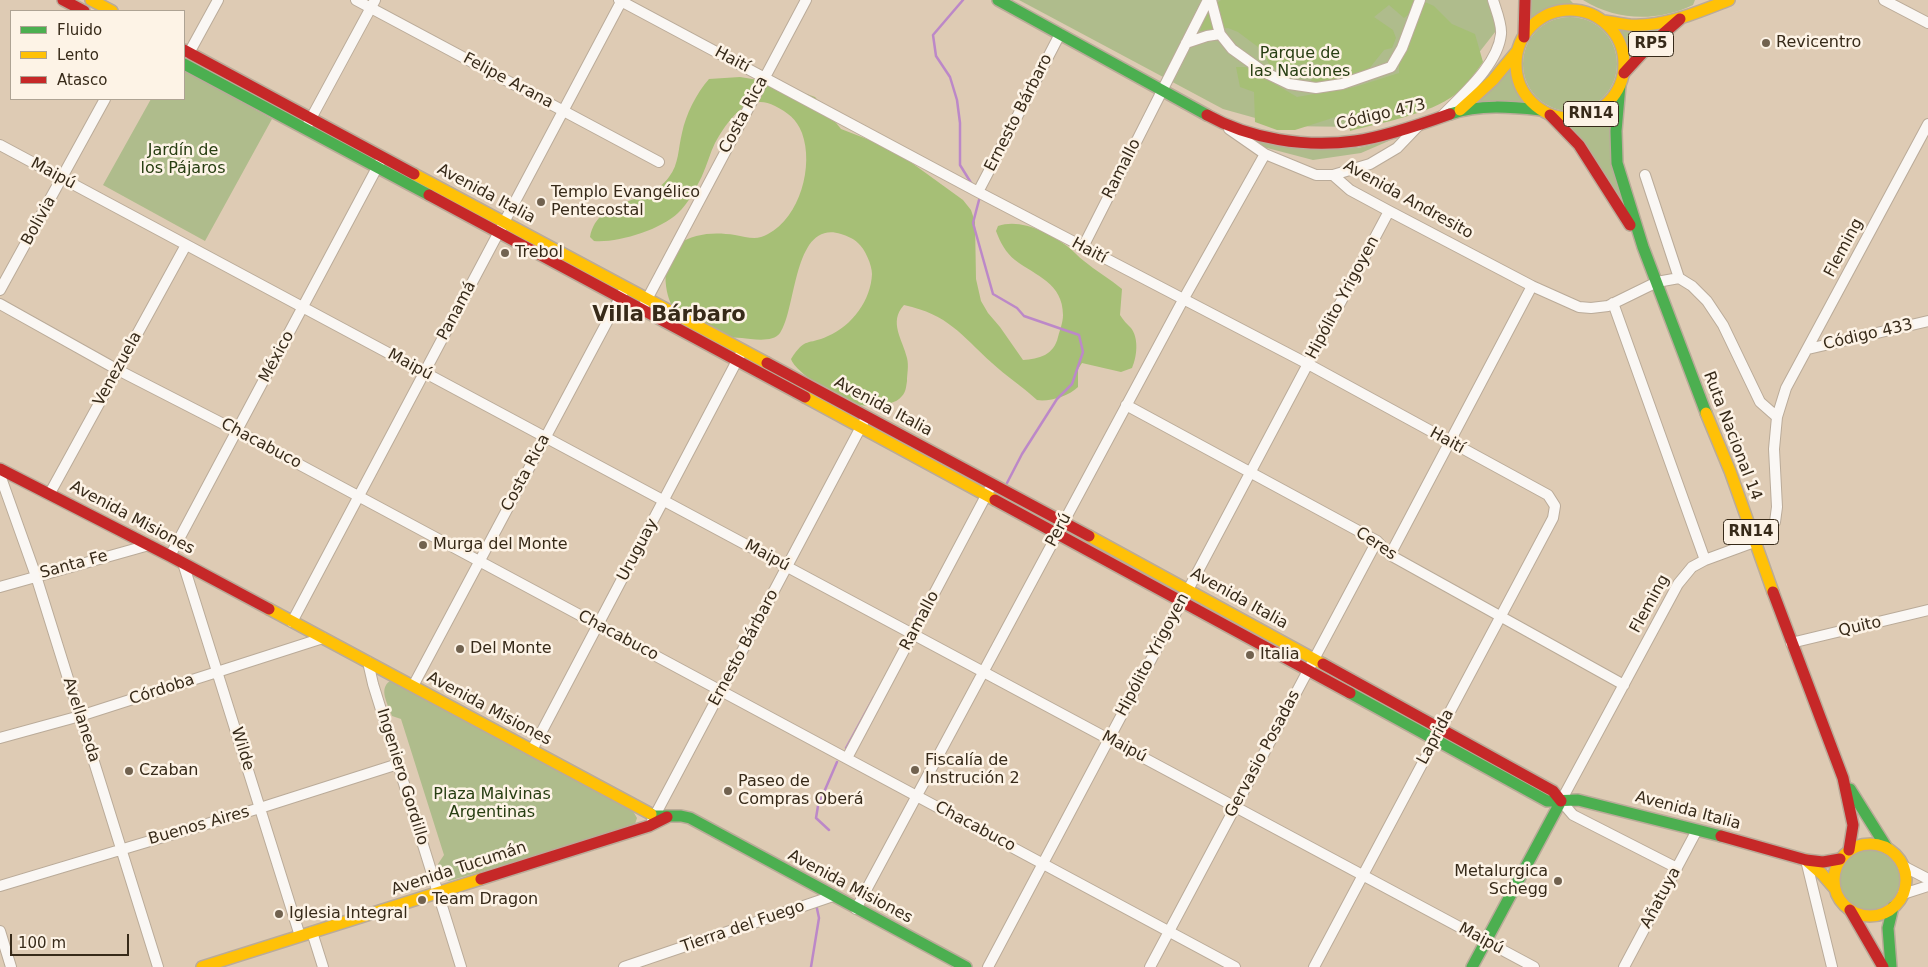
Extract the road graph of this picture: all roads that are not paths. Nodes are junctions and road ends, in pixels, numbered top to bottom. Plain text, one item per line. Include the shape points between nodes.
1 (64, 0) edge
2 (91, 0) edge
3 (218, 0) edge
4 (356, 0) edge
5 (621, 0) edge
6 (806, 0) edge
7 (998, 0) edge
8 (1209, 0) edge
9 (1420, 0) edge
10 (1493, 0) edge
11 (1525, 0) edge
12 (1576, 0) edge
13 (1729, 0) edge
14 (1884, 0) edge
15 (373, 4) edge
16 (82, 10) edge
17 (110, 10) edge
18 (1592, 15) junction
19 (1682, 18) junction
20 (1603, 21) junction
21 (1928, 23) edge
22 (1060, 34) junction
23 (1220, 34) junction
24 (1524, 37) junction
25 (1186, 43) junction
26 (1518, 50) junction
27 (187, 51) edge
28 (185, 65) edge
29 (1624, 73) junction
30 (765, 76) junction
31 (1620, 85) junction
32 (1161, 91) junction
33 (104, 100) edge
34 (563, 110) junction
35 (1459, 111) junction
36 (1545, 112) junction
37 (312, 118) junction
38 (1440, 118) junction
39 (1222, 124) junction
40 (1928, 124) edge
41 (1420, 125) junction
42 (305, 130) junction
43 (1925, 138) edge
44 (0, 145) edge
45 (1265, 154) junction
46 (383, 157) junction
47 (659, 162) dead end
48 (377, 168) junction
49 (1333, 175) junction
50 (1645, 175) dead end
51 (63, 179) junction
52 (978, 192) junction
53 (1389, 211) junction
54 (504, 222) junction
55 (498, 233) junction
56 (186, 245) junction
57 (1083, 247) junction
58 (1643, 247) junction
59 (1679, 278) junction
60 (1657, 282) junction
61 (1532, 286) junction
62 (625, 287) junction
63 (0, 290) edge
64 (619, 298) junction
65 (648, 299) junction
66 (1183, 300) junction
67 (1612, 303) junction
68 (0, 304) edge
69 (303, 308) junction
70 (641, 310) junction
71 (1928, 321) edge
72 (1808, 349) junction
73 (743, 350) junction
74 (737, 361) junction
75 (1308, 364) junction
76 (118, 370) junction
77 (424, 372) junction
78 (1126, 405) junction
79 (867, 416) junction
80 (1777, 417) junction
81 (861, 428) junction
82 (237, 431) junction
83 (545, 437) junction
84 (1448, 442) junction
85 (0, 468) edge
86 (1250, 472) junction
87 (0, 475) edge
88 (992, 484) junction
89 (50, 493) junction
90 (358, 496) junction
91 (986, 496) junction
92 (664, 501) junction
93 (1555, 506) joint
94 (1064, 522) junction
95 (1058, 533) junction
96 (1377, 541) junction
97 (1754, 542) junction
98 (149, 545) junction
99 (1390, 554) junction
100 (170, 556) junction
101 (1705, 560) junction
102 (479, 561) junction
103 (183, 563) junction
104 (787, 567) junction
105 (36, 576) junction
106 (0, 587) edge
107 (1188, 589) junction
108 (1182, 600) junction
109 (1928, 610) edge
110 (1501, 617) junction
111 (292, 622) junction
112 (598, 625) junction
113 (913, 634) junction
114 (323, 638) junction
115 (1791, 643) junction
116 (1314, 658) junction
117 (368, 662) junction
118 (1308, 669) junction
119 (218, 672) junction
120 (983, 672) junction
121 (1624, 685) junction
122 (413, 686) junction
123 (721, 691) junction
124 (80, 716) junction
125 (1441, 728) junction
126 (0, 738) edge
127 (1109, 739) junction
128 (1435, 739) junction
129 (532, 750) junction
130 (847, 758) junction
131 (398, 764) junction
132 (1843, 778) junction
133 (917, 796) junction
134 (1561, 801) junction
135 (1235, 807) junction
136 (260, 808) junction
137 (667, 817) joint
138 (652, 821) junction
139 (1697, 830) junction
140 (122, 848) junction
141 (1887, 848) junction
142 (1849, 850) junction
143 (1840, 859) junction
144 (1806, 860) junction
145 (1043, 864) junction
146 (1902, 866) junction
147 (1677, 868) junction
148 (1363, 875) junction
149 (1928, 879) edge
150 (0, 886) edge
151 (1928, 886) edge
152 (1835, 889) junction
153 (438, 892) junction
154 (1902, 894) junction
155 (833, 896) junction
156 (1893, 907) junction
157 (856, 909) junction
158 (1850, 910) junction
159 (0, 931) edge
160 (1169, 931) junction
161 (312, 932) junction
162 (300, 936) junction
163 (1486, 941) junction
164 (11, 967) edge
165 (158, 967) edge
166 (202, 967) edge
167 (323, 967) edge
168 (461, 967) edge
169 (624, 967) edge
170 (966, 967) edge
171 (988, 967) edge
172 (1150, 967) edge
173 (1236, 967) edge
174 (1314, 967) edge
175 (1472, 967) edge
176 (1534, 967) edge
177 (1624, 967) edge
178 (1832, 967) edge
179 (1883, 967) edge
180 (1890, 967) edge

1 - 16 main road
2 - 17 main road
3 - 27 street
4 - 15 street, Felipe Arana
5 - 30 street, Haití
5 - 34 street, Panamá
6 - 30 street, Costa Rica
7 - 22 main road, Avenida Andresito
8 - 23 street
8 - 25 street, Ramallo
9 - 23 street via 1402,48 1391,67 1342,84 1316,88 1289,84 1264,72 1232,49
10 - 38 street via 1501,32 1498,48 1487,68
11 - 24 main road, RN14
12 - 18 main road, RN14
13 - 19 main road, RP5
14 - 21 street
15 - 34 street, Felipe Arana
15 - 37 street
18 - 20 main road, RN14
18 - 24 main road, RN14 via 1577,10 1546,16
19 - 20 main road, RP5 via 1632,25
19 - 29 main road, RP5 via 1646,48
20 - 29 main road, RN14 via 1620,44
22 - 32 main road, Avenida Andresito
22 - 52 street, Ernesto Bárbaro
23 - 25 street
24 - 26 main road, RN14
25 - 32 street, Ramallo
26 - 35 main road via 1493,80
26 - 36 main road, RN14 via 1516,67 1520,84 1528,98
27 - 37 main road, Avenida Italia
28 - 42 main road, Avenida Italia
29 - 31 main road, RN14
30 - 52 street, Haití
30 - 65 street, Costa Rica
31 - 36 main road, RN14 via 1611,100 1583,117 1566,118
31 - 58 main road, Ruta Nacional 14 / RN14 via 1616,131 1618,163
32 - 39 main road, Avenida Andresito
32 - 57 street, Ramallo
33 - 51 street, Bolivia
34 - 47 street, Felipe Arana
34 - 54 street, Panamá
35 - 36 main road via 1500,106
35 - 38 main road, Código 473
36 - 58 main road, Ruta Nacional 14 / RN14 via 1579,144
37 - 42 street
37 - 46 main road, Avenida Italia
38 - 41 main road, Código 473
39 - 41 main road, Código 473 via 1275,139 1329,144
39 - 45 street, Avenida Andresito
40 - 43 street, Fleming
41 - 49 street via 1397,148 1370,164
42 - 48 main road, Avenida Italia
43 - 72 street, Fleming
44 - 51 street, Maipú
45 - 49 street, Avenida Andresito via 1316,175
45 - 66 street, Perú
46 - 48 street, México
46 - 54 main road, Avenida Italia
48 - 55 main road, Avenida Italia
48 - 69 street, México
49 - 53 street, Avenida Andresito via 1350,190
50 - 59 street
51 - 56 street, Maipú
51 - 63 street, Bolivia
52 - 57 street, Haití
53 - 61 street, Avenida Andresito
53 - 75 street, Hipólito Yrigoyen
54 - 55 street, Panamá
54 - 62 main road, Avenida Italia
55 - 64 main road, Avenida Italia
55 - 77 street, Panamá
56 - 69 street, Maipú
56 - 76 street, Venezuela
57 - 66 street, Haití
58 - 60 main road, Ruta Nacional 14 / RN14
59 - 60 street, Avenida Andresito
59 - 80 street via 1707,302 1723,325 1760,402
60 - 67 street, Avenida Andresito
60 - 97 main road, Ruta Nacional 14 / RN14
61 - 67 street, Avenida Andresito via 1579,307
61 - 84 street
62 - 64 street, Costa Rica
62 - 65 main road, Avenida Italia
64 - 70 main road, Avenida Italia
64 - 83 street, Costa Rica
65 - 70 street, Costa Rica
65 - 73 main road, Avenida Italia
66 - 75 street, Haití
66 - 78 street, Perú
67 - 101 street
68 - 76 street, Chacabuco
69 - 77 street, Maipú
69 - 82 street, México
70 - 74 main road, Avenida Italia
71 - 72 street, Código 433
72 - 80 street, Fleming via 1786,388
73 - 74 street, Uruguay
73 - 79 main road, Avenida Italia
74 - 81 main road, Avenida Italia
74 - 92 street, Uruguay
75 - 84 street, Haití
75 - 86 street, Hipólito Yrigoyen
76 - 82 street, Chacabuco
76 - 89 street, Venezuela
77 - 83 street, Maipú
77 - 90 street, Panamá
78 - 86 street, Ceres
78 - 94 street, Perú
79 - 81 street, Ernesto Bárbaro
79 - 88 main road, Avenida Italia
80 - 97 street, Fleming via 1774,449 1777,507 1774,522
81 - 91 main road, Avenida Italia
81 - 104 street, Ernesto Bárbaro
82 - 90 street, Chacabuco
82 - 100 street, México
83 - 92 street, Maipú
83 - 102 street, Costa Rica
84 - 93 street, Haití via 1548,495
84 - 99 street
85 - 89 main road, Avenida Misiones
86 - 96 street, Ceres
86 - 107 street, Hipólito Yrigoyen
87 - 105 street, Avellaneda
88 - 91 street, Ramallo
88 - 94 main road, Avenida Italia
89 - 98 main road, Avenida Misiones
90 - 102 street, Chacabuco
90 - 111 street, Panamá
91 - 95 main road, Avenida Italia
91 - 113 street, Ramallo
92 - 104 street, Maipú
92 - 112 street, Uruguay
93 - 110 street, Laprida via 1553,518
94 - 95 street, Perú
94 - 107 main road, Avenida Italia
95 - 108 main road, Avenida Italia
95 - 120 street, Perú
96 - 99 street, Ceres
96 - 116 street, Gervasio Posadas
97 - 101 street, Fleming
97 - 115 main road, Ruta Nacional 14 / RN14
98 - 100 main road, Avenida Misiones
98 - 105 street, Santa Fe
99 - 110 street, Ceres
100 - 103 main road, Avenida Misiones
101 - 121 street, Fleming via 1692,568 1678,584
102 - 112 street, Chacabuco
102 - 122 street, Costa Rica
103 - 111 main road, Avenida Misiones
103 - 119 street, Wilde
104 - 113 street, Maipú
104 - 123 street, Ernesto Bárbaro
105 - 106 street, Santa Fe
105 - 124 street, Avellaneda
107 - 108 street, Hipólito Yrigoyen
107 - 116 main road, Avenida Italia
108 - 118 main road, Avenida Italia
108 - 127 street, Hipólito Yrigoyen
109 - 115 street, Quito
110 - 121 street, Ceres
110 - 125 street, Laprida
111 - 114 main road, Avenida Misiones
112 - 123 street, Chacabuco
112 - 129 street, Uruguay
113 - 120 street, Maipú
113 - 130 street, Ramallo
114 - 117 main road, Avenida Misiones
114 - 119 street, Córdoba
115 - 132 main road, Ruta Nacional 14 / RN14
116 - 118 street, Gervasio Posadas
116 - 125 main road, Avenida Italia
117 - 122 main road, Avenida Misiones
117 - 131 street, Ingeniero Gordillo
118 - 128 main road, Avenida Italia
118 - 135 street, Gervasio Posadas
119 - 124 street, Córdoba
119 - 136 street, Wilde
120 - 127 street, Maipú
120 - 133 street, Perú
121 - 134 street, Fleming
122 - 129 main road, Avenida Misiones
123 - 130 street, Chacabuco
123 - 138 street, Ernesto Bárbaro
124 - 126 street, Córdoba
124 - 140 street, Avellaneda
125 - 128 street, Laprida
125 - 134 main road, Avenida Italia via 1553,791
127 - 135 street, Maipú
127 - 145 street, Hipólito Yrigoyen
128 - 134 main road, Avenida Italia via 1547,802
128 - 148 street, Laprida
129 - 138 main road, Avenida Misiones
130 - 133 street, Chacabuco
131 - 136 street, Buenos Aires
131 - 153 street, Ingeniero Gordillo
132 - 141 main road, Ruta Nacional 14 / RN14
132 - 142 main road, Ruta Nacional 14 / RN14 via 1853,824
133 - 145 street, Chacabuco
133 - 157 street, Perú
134 - 139 main road, Avenida Italia via 1578,800
134 - 147 street, Avenida Italia via 1573,815
134 - 163 main road, Fleming
135 - 148 street, Maipú
135 - 160 street, Gervasio Posadas
136 - 140 street, Buenos Aires
136 - 162 street, Wilde
137 - 138 main road, Avenida Tucumán
137 - 155 main road, Avenida Misiones via 690,818
138 - 153 main road, Avenida Tucumán
139 - 144 main road, Avenida Italia
139 - 147 street, Añatuya
140 - 150 street, Buenos Aires
140 - 165 street, Avellaneda
141 - 142 main road via 1868,844
141 - 146 main road, Ruta Nacional 14 / RN14
142 - 143 main road
143 - 144 main road, Avenida Italia
143 - 152 main road via 1834,879
144 - 152 main road, Avenida Italia
144 - 178 street
145 - 160 street, Chacabuco
145 - 171 street, Hipólito Yrigoyen
146 - 149 street
146 - 154 main road via 1905,885
147 - 177 street, Añatuya
148 - 163 street, Maipú
148 - 174 street, Laprida
151 - 154 street
152 - 158 main road
153 - 161 main road, Avenida Tucumán
153 - 168 street, Ingeniero Gordillo
154 - 156 main road
155 - 157 main road, Avenida Misiones
155 - 169 street, Tierra del Fuego
156 - 158 main road via 1872,916
156 - 180 main road via 1888,928
157 - 170 main road, Avenida Misiones
158 - 179 main road
159 - 164 street
160 - 172 street, Gervasio Posadas
160 - 173 street, Chacabuco
161 - 162 main road, Avenida Tucumán
161 - 167 street
162 - 166 main road, Avenida Tucumán
163 - 175 main road, Fleming
163 - 176 street, Maipú

